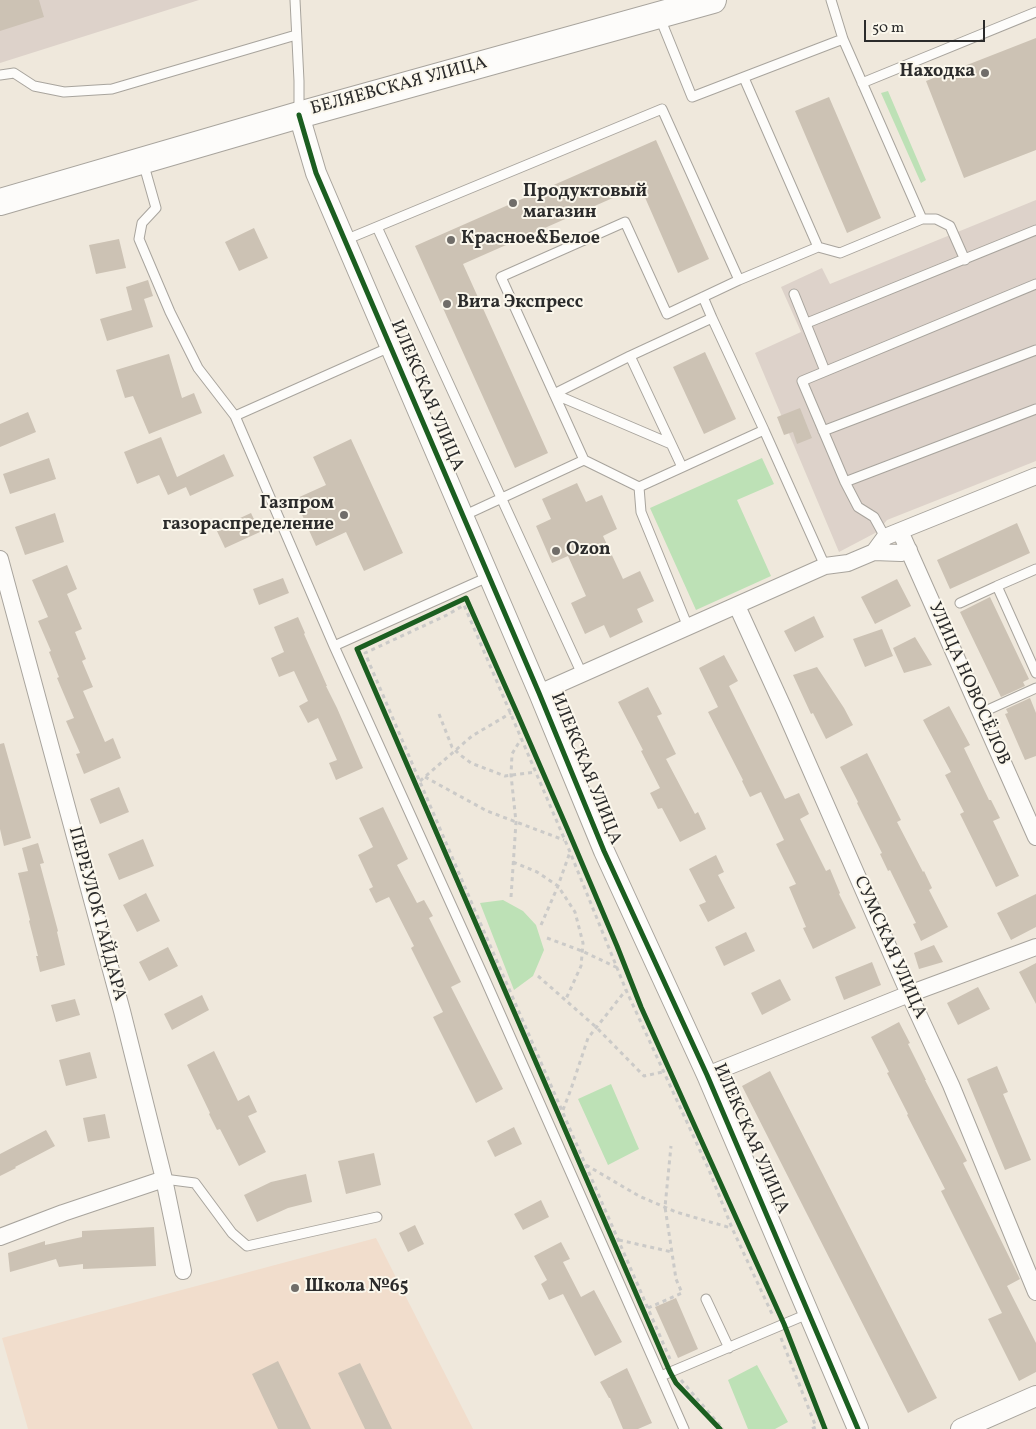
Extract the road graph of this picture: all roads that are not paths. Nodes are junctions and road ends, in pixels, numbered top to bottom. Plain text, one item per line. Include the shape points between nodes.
1 (295, 0) edge
2 (713, 0) edge
3 (830, 0) edge
4 (1036, 12) edge
5 (659, 15) junction
6 (296, 35) junction
7 (843, 39) junction
8 (0, 75) edge
9 (744, 78) junction
10 (862, 83) junction
11 (299, 115) junction
12 (142, 159) junction
13 (0, 202) edge
14 (922, 219) junction
15 (377, 227) junction
16 (1036, 230) edge
17 (344, 240) junction
18 (818, 247) junction
19 (965, 260) junction
20 (739, 280) junction
21 (1036, 284) edge
22 (794, 294) dead end
23 (703, 297) junction
24 (712, 318) junction
25 (806, 323) junction
26 (390, 347) junction
27 (1036, 350) edge
28 (630, 356) junction
29 (825, 371) junction
30 (554, 394) junction
31 (1036, 409) edge
32 (235, 416) junction
33 (764, 430) junction
34 (823, 431) junction
35 (670, 444) junction
36 (584, 460) junction
37 (682, 467) junction
38 (1036, 476) edge
39 (845, 482) junction
40 (639, 487) junction
41 (502, 497) junction
42 (463, 516) junction
43 (893, 534) junction
44 (908, 550) junction
45 (874, 552) junction
46 (0, 559) edge
47 (825, 566) junction
48 (1036, 569) edge
49 (488, 577) junction
50 (997, 586) junction
51 (960, 603) dead end
52 (737, 606) junction
53 (688, 627) junction
54 (334, 646) junction
55 (1036, 673) edge
56 (582, 674) junction
57 (1036, 688) edge
58 (539, 693) junction
59 (981, 713) junction
60 (1036, 837) edge
61 (1036, 947) edge
62 (909, 994) junction
63 (707, 1075) junction
64 (164, 1179) junction
65 (377, 1217) dead end
66 (0, 1237) edge
67 (183, 1270) dead end
68 (1036, 1292) edge
69 (706, 1299) dead end
70 (810, 1313) junction
71 (729, 1348) junction
72 (669, 1373) junction
73 (1036, 1396) edge
74 (684, 1429) edge
75 (858, 1429) edge
76 (962, 1429) edge

1 - 6 lane
2 - 5 main road, БЕЛЯЕВСКАЯ УЛИЦА
3 - 7 lane
4 - 10 lane
5 - 9 lane via 692,97
5 - 11 main road, БЕЛЯЕВСКАЯ УЛИЦА
6 - 8 lane via 112,89 64,92 34,86 14,73
6 - 11 lane
7 - 9 lane
7 - 10 lane
9 - 18 lane
10 - 14 lane
11 - 12 main road, БЕЛЯЕВСКАЯ УЛИЦА
11 - 17 street, ИЛЕКСКАЯ УЛИЦА via 316,173
12 - 13 main road, БЕЛЯЕВСКАЯ УЛИЦА
12 - 32 lane via 156,208 142,223 139,239 198,368
14 - 18 lane via 840,253
14 - 19 lane via 936,219 950,226
15 - 17 lane
15 - 20 lane via 662,108
15 - 41 lane
16 - 19 lane
17 - 26 street, ИЛЕКСКАЯ УЛИЦА
18 - 20 lane
19 - 25 lane
20 - 23 lane
21 - 29 lane
22 - 25 lane
23 - 24 lane
23 - 30 lane via 666,314 625,222 501,277
24 - 28 lane
24 - 33 lane
25 - 29 lane
26 - 32 lane
26 - 42 street, ИЛЕКСКАЯ УЛИЦА
27 - 34 lane
28 - 30 lane
28 - 35 lane
29 - 34 lane via 802,381
30 - 35 lane
30 - 36 lane
31 - 39 lane
32 - 54 lane
33 - 37 lane
33 - 47 lane
34 - 39 lane
35 - 37 lane
36 - 40 lane
36 - 41 lane
37 - 40 lane
38 - 43 street
39 - 43 lane via 858,507
40 - 53 lane via 641,512
41 - 42 lane
41 - 56 lane
42 - 49 street, ИЛЕКСКАЯ УЛИЦА
43 - 44 street, УЛИЦА НОВОСЁЛОВ
43 - 45 street
44 - 45 street via 900,553
44 - 59 street, УЛИЦА НОВОСЁЛОВ
45 - 47 street via 848,563
46 - 64 street, ПЕРЕУЛОК ГАЙДАРА
47 - 52 street
48 - 50 lane
49 - 54 lane
49 - 58 street, ИЛЕКСКАЯ УЛИЦА
50 - 51 lane
50 - 55 lane
52 - 53 street
52 - 62 street, СУМСКАЯ УЛИЦА
53 - 56 street
54 - 72 lane
56 - 58 street
57 - 59 lane
58 - 63 street, ИЛЕКСКАЯ УЛИЦА via 604,851
59 - 60 street, УЛИЦА НОВОСЁЛОВ
61 - 62 street
62 - 63 street
62 - 68 street, СУМСКАЯ УЛИЦА via 951,1086
63 - 70 street, ИЛЕКСКАЯ УЛИЦА
64 - 65 lane via 195,1183 232,1233 247,1246
64 - 66 street
64 - 67 street, ПЕРЕУЛОК ГАЙДАРА
69 - 71 lane
70 - 71 lane
70 - 75 street, ИЛЕКСКАЯ УЛИЦА
71 - 72 lane
72 - 74 lane
73 - 76 street

